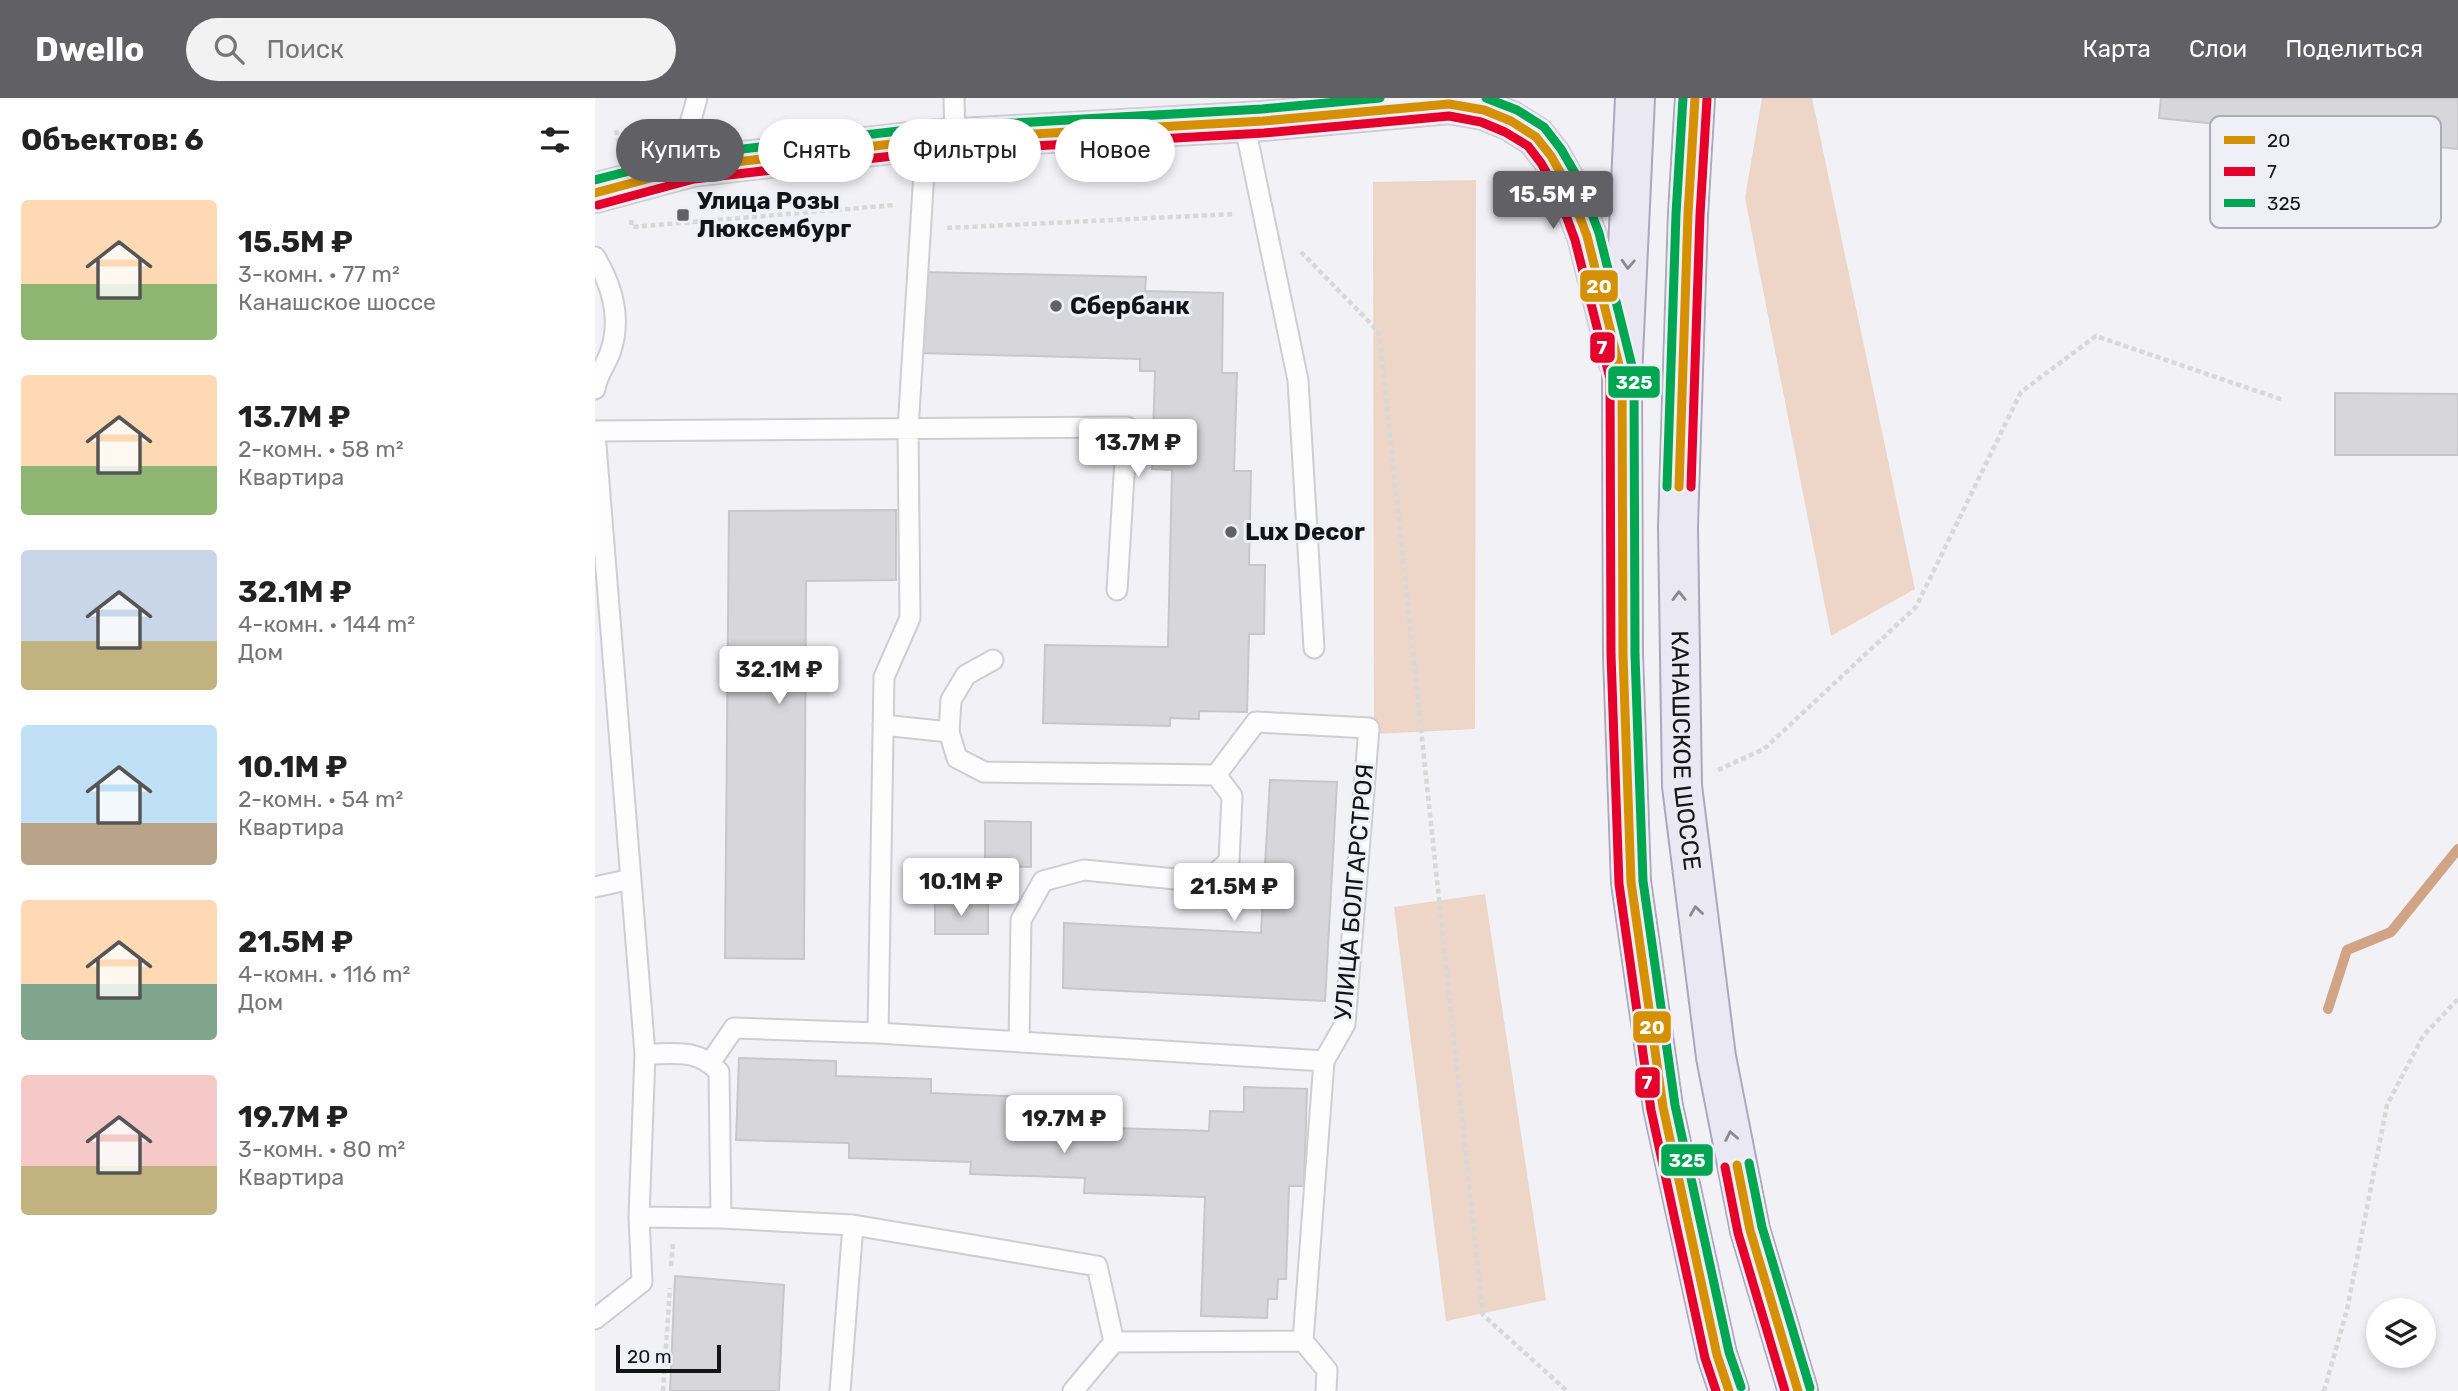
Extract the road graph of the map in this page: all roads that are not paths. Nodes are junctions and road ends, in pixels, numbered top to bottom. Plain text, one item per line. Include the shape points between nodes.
1 (697, 98) edge
2 (954, 98) edge
3 (1635, 98) edge
4 (1695, 98) edge
5 (1453, 101) edge
6 (691, 119) edge
7 (947, 119) edge
8 (1244, 122) junction
9 (1041, 133) edge
10 (888, 145) edge
11 (744, 161) edge
12 (634, 182) edge
13 (928, 182) edge
14 (611, 188) edge
15 (595, 257) edge
16 (1622, 377) junction
17 (595, 389) edge
18 (908, 429) junction
19 (595, 432) edge
20 (1117, 590) dead end
21 (1314, 648) dead end
22 (993, 660) dead end
23 (883, 725) junction
24 (949, 732) junction
25 (1216, 775) junction
26 (631, 879) junction
27 (595, 887) edge
28 (878, 1033) junction
29 (1019, 1042) junction
30 (645, 1054) junction
31 (1324, 1061) junction
32 (711, 1063) junction
33 (639, 1217) junction
34 (721, 1218) junction
35 (853, 1225) junction
36 (595, 1319) edge
37 (1303, 1341) junction
38 (1114, 1342) junction
39 (840, 1391) edge
40 (1073, 1391) edge
41 (1326, 1391) edge
42 (1729, 1391) edge
43 (1798, 1391) edge

1 - 6 lane
2 - 7 lane
3 -> 16 main road
43 -> 4 main road, КАНАШСКОЕ ШОССЕ via 1750,1230 1716,1057 1682,786 1678,527
5 - 8 street
5 - 16 street via 1511,121 1536,137 1551,156 1587,236
8 - 9 street
8 - 21 lane via 1298,380
10 - 11 street
12 - 14 street
13 - 18 lane via 922,203
15 - 17 lane via 613,295 616,324
16 - 42 main road via 1623,654 1631,882 1663,1107 1717,1355
18 - 19 lane
18 - 20 lane via 1127,427
18 - 23 lane via 910,618 884,677
19 - 26 lane
22 - 24 lane via 966,675 951,700
23 - 24 lane
23 - 28 lane
24 - 25 lane via 957,758 984,772
25 - 29 lane via 1232,796 1229,861 1206,882 1084,870 1043,881 1021,920
25 - 31 lane, УЛИЦА БОЛГАРСТРОЯ via 1256,722 1369,728 1345,1024
26 - 27 lane
26 - 30 lane
28 - 29 lane
28 - 32 lane via 734,1028
29 - 31 lane
30 - 32 lane via 693,1054
30 - 33 lane
31 - 37 lane, УЛИЦА БОЛГАРСТРОЯ
32 - 34 lane via 719,1072
33 - 34 lane
33 - 36 lane via 642,1282
34 - 35 lane
35 - 38 lane via 1097,1266
35 - 39 lane
37 - 38 lane
37 - 41 lane via 1327,1370
38 - 40 lane

